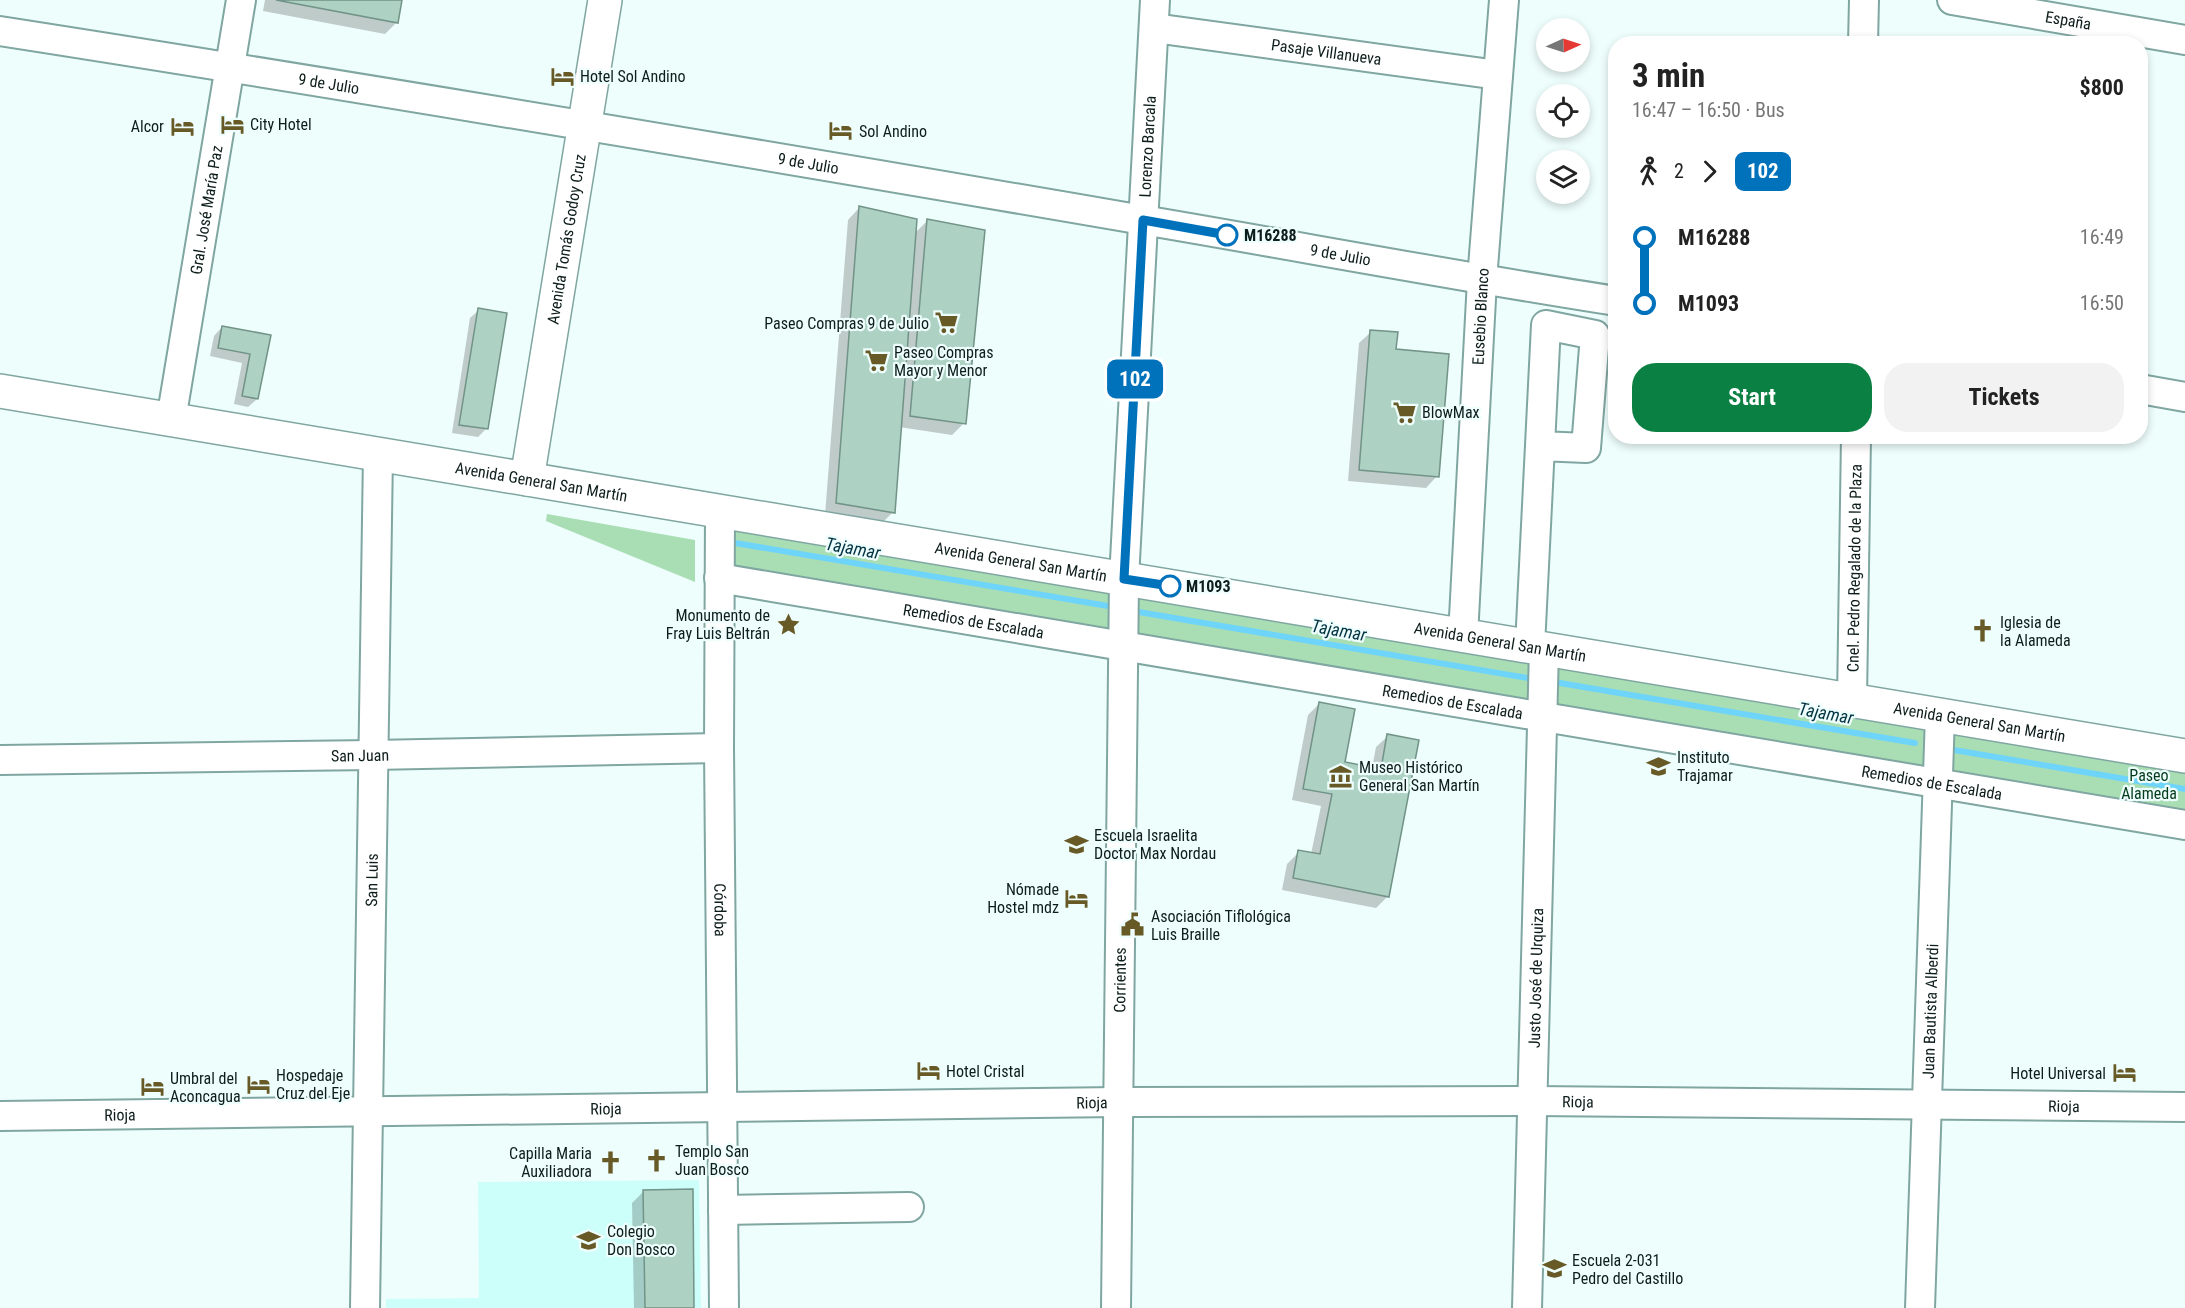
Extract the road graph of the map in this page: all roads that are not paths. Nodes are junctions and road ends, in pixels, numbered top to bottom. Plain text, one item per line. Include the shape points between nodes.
1 (241, 0) edge
2 (605, 0) edge
3 (1504, 0) edge
4 (1864, 0) edge
5 (1952, 0) edge
6 (1155, 14) edge
7 (0, 31) edge
8 (1863, 36) edge
9 (2185, 40) edge
10 (230, 67) junction
11 (1498, 75) junction
12 (584, 126) junction
13 (1143, 220) junction
14 (1482, 280) junction
15 (1608, 299) edge
16 (2148, 390) edge
17 (0, 392) edge
18 (2185, 397) edge
19 (171, 420) junction
20 (1856, 444) edge
21 (1540, 446) dead end
22 (378, 454) junction
23 (527, 479) junction
24 (720, 511) junction
25 (719, 578) junction
26 (1124, 579) junction
27 (1463, 636) junction
28 (1123, 646) junction
29 (1537, 648) junction
30 (1852, 700) junction
31 (1940, 715) junction
32 (1542, 716) junction
33 (719, 747) junction
34 (374, 755) junction
35 (2185, 756) edge
36 (0, 760) edge
37 (1937, 782) junction
38 (2185, 825) edge
39 (1533, 1101) junction
40 (1118, 1102) junction
41 (1927, 1104) junction
42 (2185, 1107) edge
43 (723, 1108) junction
44 (368, 1111) junction
45 (0, 1116) edge
46 (909, 1207) dead end
47 (723, 1210) junction
48 (364, 1308) edge
49 (724, 1308) edge
50 (1116, 1308) edge
51 (1527, 1308) edge
52 (1920, 1308) edge

1 - 10 street, Gral. José María Paz
2 - 12 main road, Avenida Tomás Godoy Cruz
3 - 11 street, Eusebio Blanco
4 - 8 street
5 - 9 street, España
6 - 11 street, Pasaje Villanueva
6 - 13 street, Lorenzo Barcala
7 - 10 street, 9 de Julio
10 - 12 street, 9 de Julio
10 - 19 street, Gral. José María Paz
11 - 14 street, Eusebio Blanco
12 - 13 street, 9 de Julio
12 - 23 main road, Avenida Tomás Godoy Cruz
13 - 14 street, 9 de Julio
13 - 26 street, Lorenzo Barcala
14 - 15 street, 9 de Julio
14 - 27 street, Eusebio Blanco
16 - 18 street
17 - 19 main road, Avenida General San Martín
19 - 22 main road, Avenida General San Martín
20 - 30 street, Cnel. Pedro Regalado de la Plaza
21 - 29 street, Justo José de Urquiza
22 - 23 main road, Avenida General San Martín
22 - 34 street, San Luis
23 - 24 main road, Avenida General San Martín
24 - 25 street, Córdoba
24 - 26 main road, Avenida General San Martín
25 - 28 street, Remedios de Escalada
25 - 33 street, Córdoba
26 - 27 main road, Avenida General San Martín
26 - 28 street, Corrientes
27 - 29 main road, Avenida General San Martín
28 - 32 street, Remedios de Escalada
28 - 40 street, Corrientes
29 - 30 main road, Avenida General San Martín
29 - 32 street, Justo José de Urquiza
30 - 31 main road, Avenida General San Martín
31 - 35 main road, Avenida General San Martín
31 - 37 street, Juan Bautista Alberdi
32 - 37 street, Remedios de Escalada
32 - 39 street, Justo José de Urquiza
33 - 34 street, San Juan
33 - 43 street, Córdoba
34 - 36 street, San Juan
34 - 44 street, San Luis
37 - 38 street, Remedios de Escalada
37 - 41 street, Juan Bautista Alberdi
39 - 40 street, Rioja
39 - 41 street, Rioja
39 - 51 street, Justo José de Urquiza
40 - 43 street, Rioja
40 - 50 street, Corrientes
41 - 42 street, Rioja
41 - 52 street, Juan Bautista Alberdi
43 - 44 street, Rioja
43 - 47 street, Córdoba
44 - 45 street, Rioja
44 - 48 street, San Luis
46 - 47 street
47 - 49 street, Córdoba

